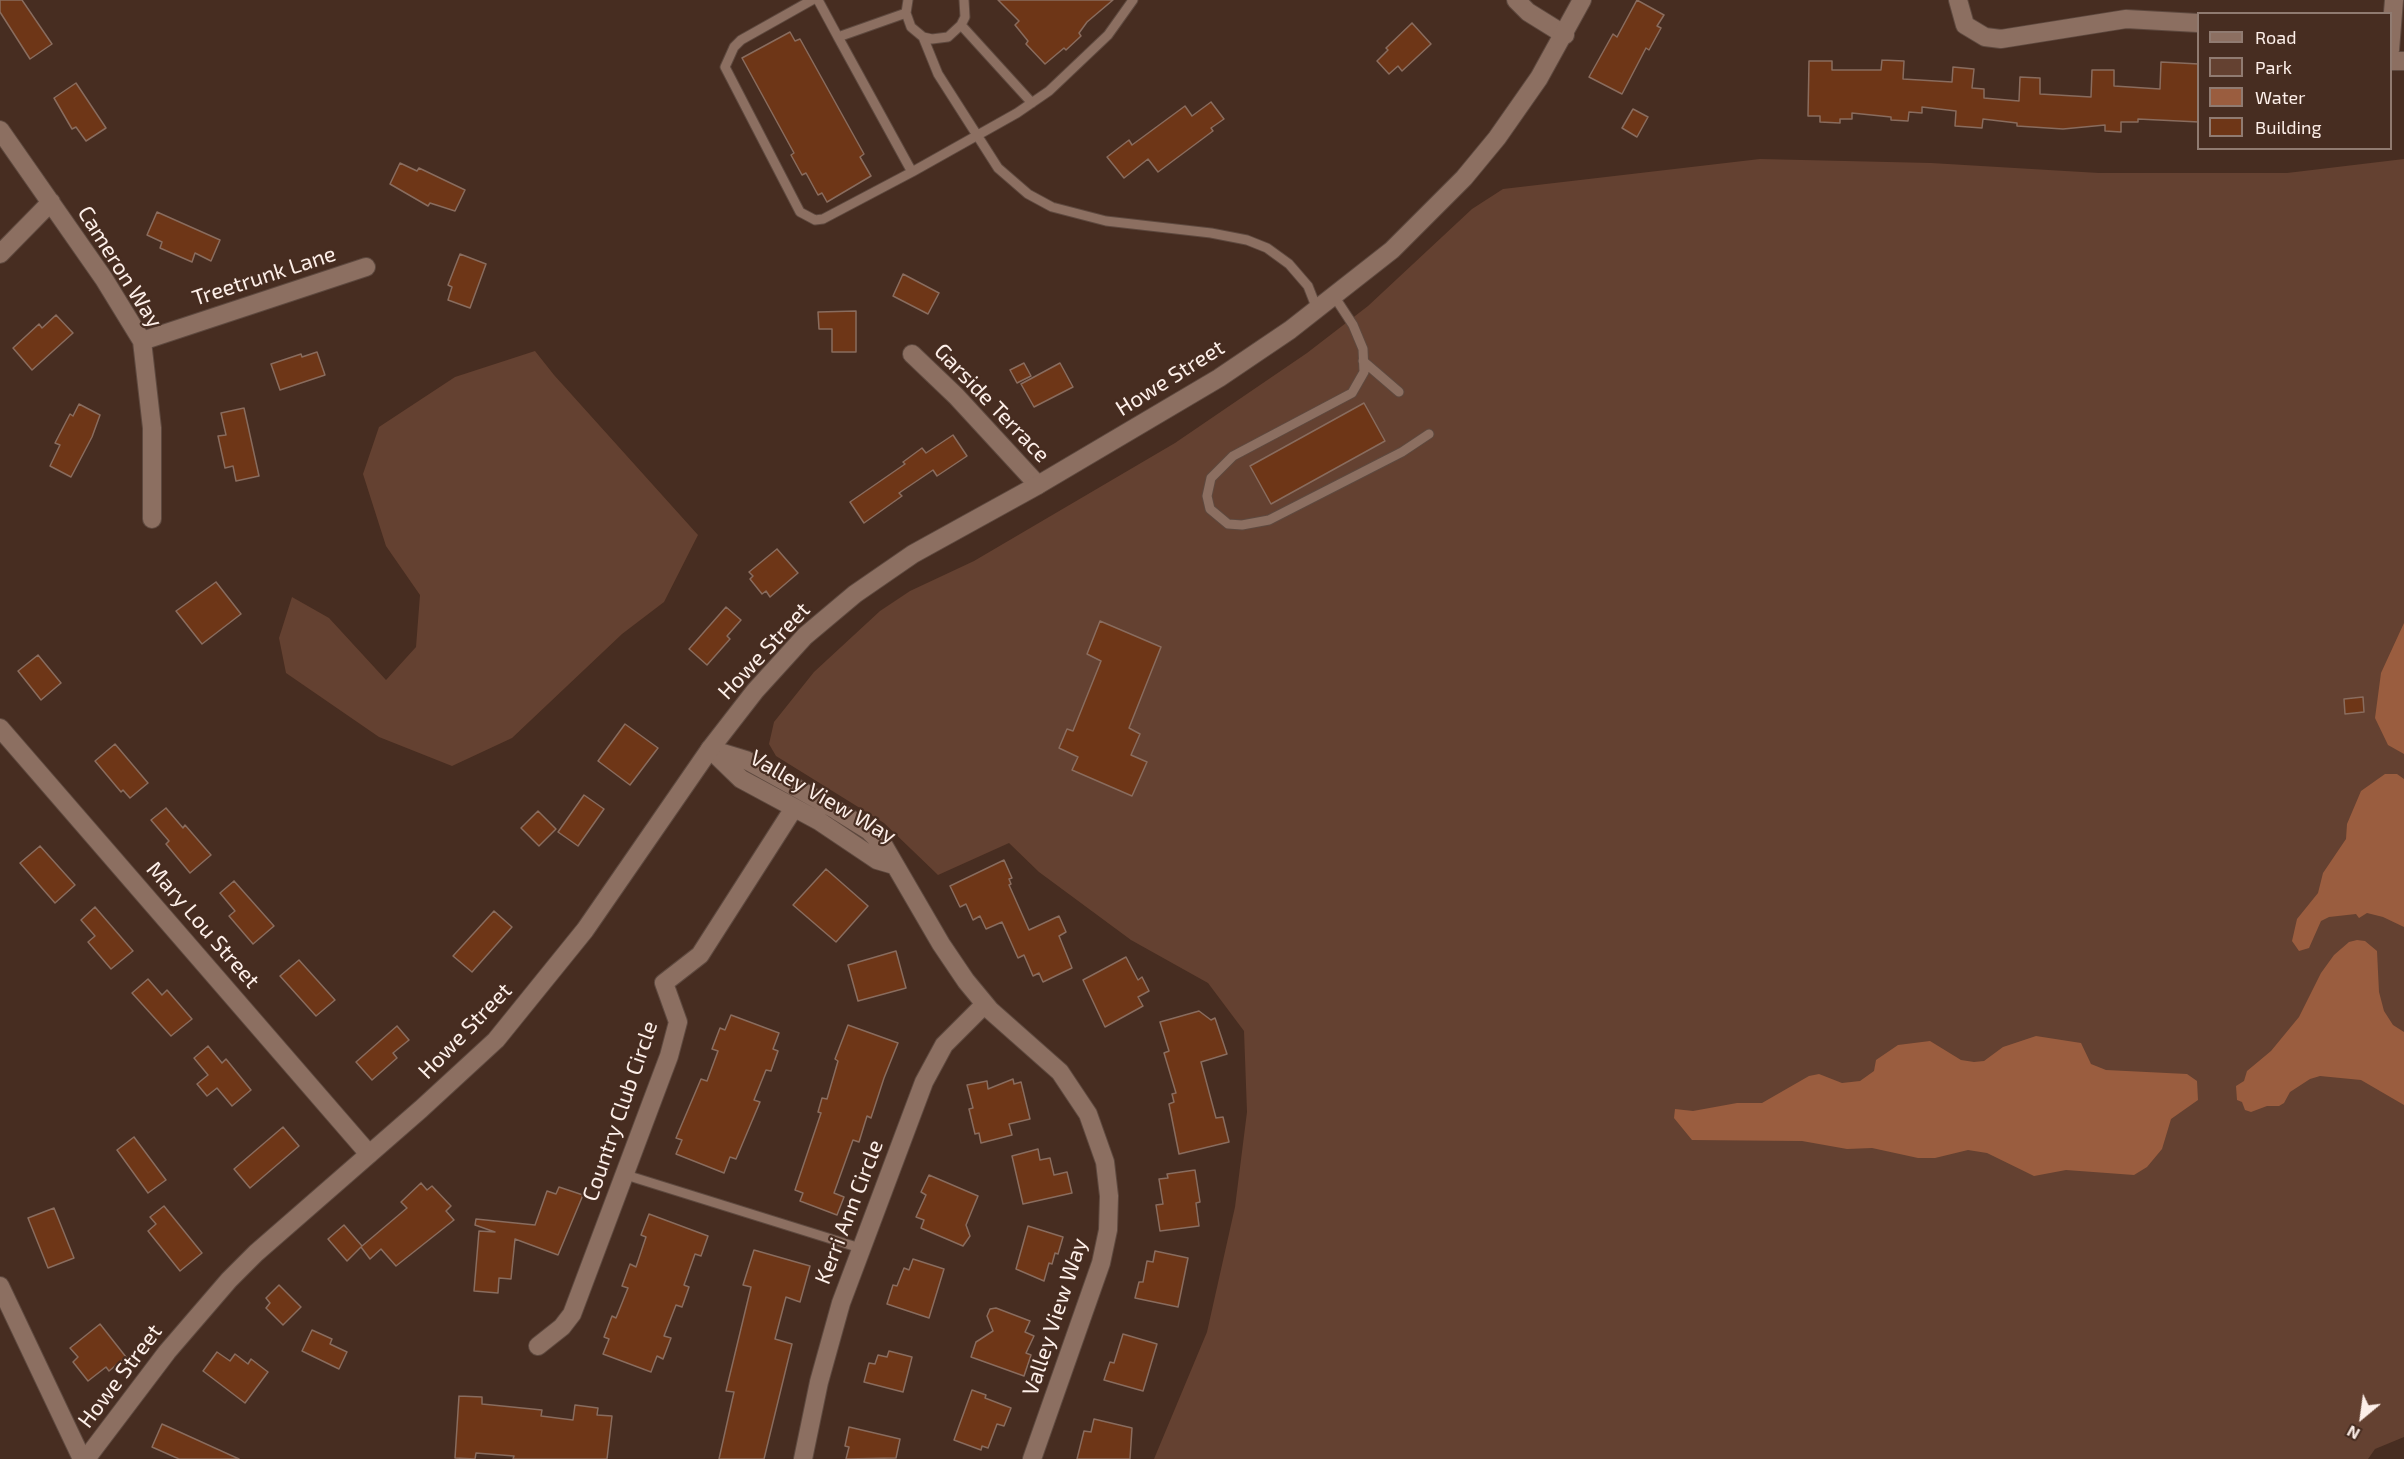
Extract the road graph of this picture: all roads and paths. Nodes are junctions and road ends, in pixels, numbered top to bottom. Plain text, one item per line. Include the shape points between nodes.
1 (812, 0) edge
2 (818, 0) edge
3 (908, 0) edge
4 (964, 0) edge
5 (1133, 0) edge
6 (1516, 0) edge
7 (1582, 0) edge
8 (1958, 0) edge
9 (2394, 0) edge
10 (906, 13) junction
11 (2197, 23) edge
12 (961, 25) junction
13 (2392, 33) edge
14 (1565, 35) junction
15 (838, 37) junction
16 (923, 37) junction
17 (1032, 103) junction
18 (0, 130) edge
19 (976, 135) junction
20 (912, 172) junction
21 (51, 202) junction
22 (0, 254) edge
23 (366, 267) dead end
24 (1334, 296) junction
25 (1317, 309) junction
26 (141, 341) junction
27 (912, 354) dead end
28 (1363, 361) junction
29 (1399, 392) dead end
30 (1429, 434) dead end
31 (1038, 485) junction
32 (152, 519) dead end
33 (0, 728) edge
34 (710, 749) junction
35 (790, 799) junction
36 (985, 1004) junction
37 (369, 1154) junction
38 (626, 1175) junction
39 (861, 1248) junction
40 (0, 1286) edge
41 (538, 1346) dead end
42 (84, 1459) edge
43 (803, 1459) edge
44 (1032, 1459) edge

1 - 20 lane via 741,40 725,67 800,212 815,220 823,219
2 - 15 lane
3 - 10 lane
4 - 12 lane via 965,17
5 - 17 lane via 1108,35
6 - 14 street via 1537,19
7 - 14 street, Howe Street
8 - 11 street via 1965,25 1985,37 2001,39 2126,20
9 - 13 street
10 - 15 lane
10 - 16 lane via 911,27
12 - 16 lane via 940,39
12 - 17 lane
14 - 24 street, Howe Street via 1519,108 1464,178 1392,250
15 - 20 lane
16 - 19 lane via 938,74
17 - 19 lane
18 - 21 street, Cameron Way
19 - 20 lane
19 - 25 lane via 998,168 1028,194 1052,207 1106,221 1238,238 1267,248 1301,277
21 - 22 street
21 - 26 street, Cameron Way via 123,307
23 - 26 street, Treetrunk Lane
24 - 25 street, Howe Street
24 - 28 lane via 1353,325 1363,349
25 - 31 street, Howe Street via 1219,378
26 - 32 street, Cameron Way via 152,428
27 - 31 street, Garside Terrace
28 - 29 lane
28 - 30 lane via 1364,372 1352,393 1233,456 1211,478 1207,496 1210,509 1228,524 1269,520 1402,452
31 - 34 street, Howe Street via 913,554 832,613 780,662
33 - 37 street, Mary Lou Street
34 - 35 street, Valley View Way via 746,760
34 - 37 street, Howe Street via 585,930 539,989 496,1040
35 - 36 street, Valley View Way via 867,830 884,846 941,944
35 - 38 street, Country Club Circle via 700,955 664,983 678,1022
36 - 39 street, Kerri Ann Circle via 949,1039 932,1067
36 - 44 street, Valley View Way via 1060,1072 1080,1099 1101,1146 1110,1196 1101,1263
37 - 42 street, Howe Street via 229,1280
38 - 39 lane
38 - 41 street, Country Club Circle via 572,1314
39 - 43 street, Kerri Ann Circle via 819,1382
40 - 42 street

